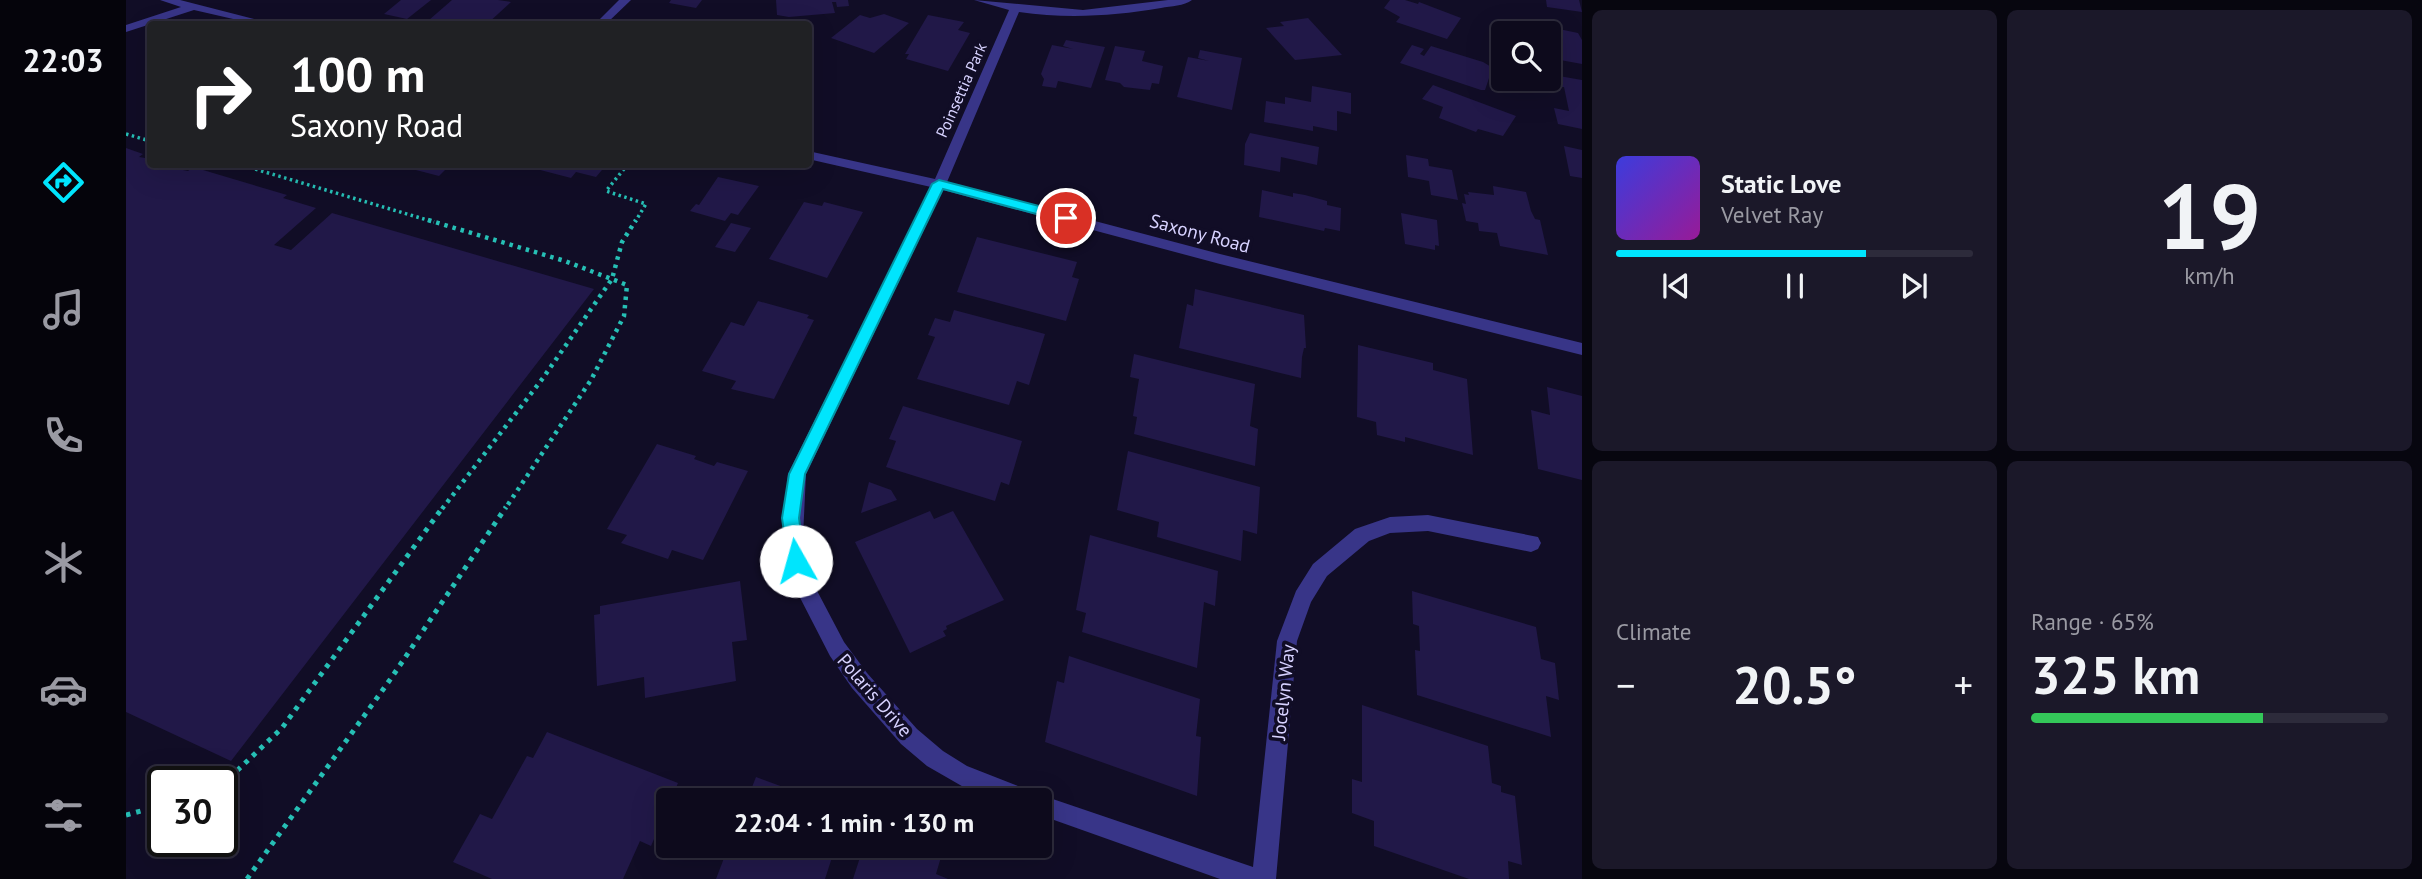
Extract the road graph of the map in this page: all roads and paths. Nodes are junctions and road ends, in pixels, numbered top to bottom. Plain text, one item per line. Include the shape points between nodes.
1 (168, 0) edge
2 (625, 0) edge
3 (980, 0) edge
4 (1186, 0) edge
5 (193, 6) junction
6 (1015, 9) junction
7 (149, 21) edge
8 (255, 21) edge
9 (603, 21) edge
10 (147, 22) edge
11 (126, 29) edge
12 (126, 134) edge
13 (147, 140) edge
14 (812, 156) edge
15 (251, 168) edge
16 (625, 168) edge
17 (939, 184) junction
18 (612, 279) junction
19 (1582, 349) edge
20 (1531, 543) dead end
21 (238, 770) edge
22 (998, 788) edge
23 (1052, 808) edge
24 (147, 809) edge
25 (126, 815) edge
26 (247, 879) edge
27 (1254, 879) edge
28 (1264, 879) edge

1 - 5 street
2 - 9 street
3 - 6 street
4 - 6 street via 1076,15
5 - 7 street
5 - 8 street
6 - 17 street, Poinsettia Park
10 - 11 street
12 - 13 path
14 - 17 street, Saxony Road
15 - 18 path
16 - 18 path via 606,191 646,204 622,242
17 - 19 street, Saxony Road
17 - 22 street, Polaris Drive via 797,474 791,518 796,561 842,661 922,749 959,773
18 - 21 path via 282,728
18 - 26 path via 627,285 624,316 591,380 392,677
20 - 28 street, Jocelyn Way via 1428,523 1390,525 1362,534 1320,569 1287,641
23 - 27 street
24 - 25 path

